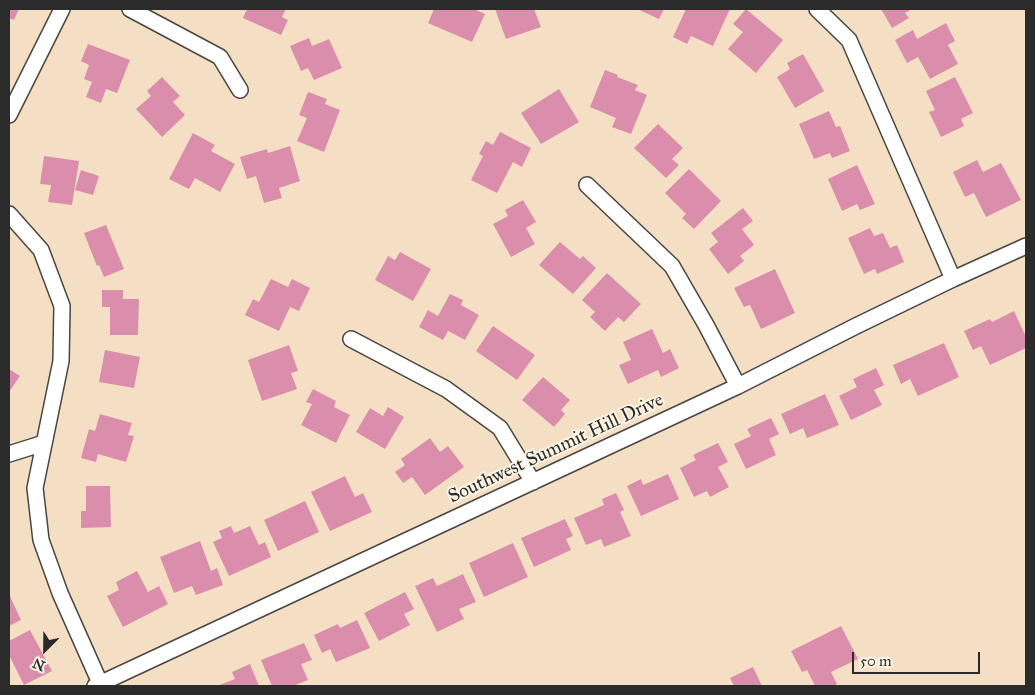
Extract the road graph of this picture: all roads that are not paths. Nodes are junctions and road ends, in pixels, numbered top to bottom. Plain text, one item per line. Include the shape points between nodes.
1 (62, 9) edge
2 (130, 9) edge
3 (817, 9) edge
4 (240, 90) dead end
5 (9, 115) edge
6 (586, 184) dead end
7 (9, 214) edge
8 (1026, 246) edge
9 (954, 278) junction
10 (351, 339) dead end
11 (738, 386) junction
12 (44, 444) junction
13 (9, 454) edge
14 (533, 482) junction
15 (98, 685) edge

1 - 5 street
2 - 4 street via 220,57
3 - 9 street via 849,40
6 - 11 street via 672,266
7 - 12 street via 41,250 62,306 61,361
8 - 9 street, Southwest Summit Hill Drive
9 - 11 street, Southwest Summit Hill Drive
10 - 14 street via 446,389 500,428
11 - 14 street, Southwest Summit Hill Drive
12 - 13 street
12 - 15 street via 35,488 40,540
14 - 15 street, Southwest Summit Hill Drive

